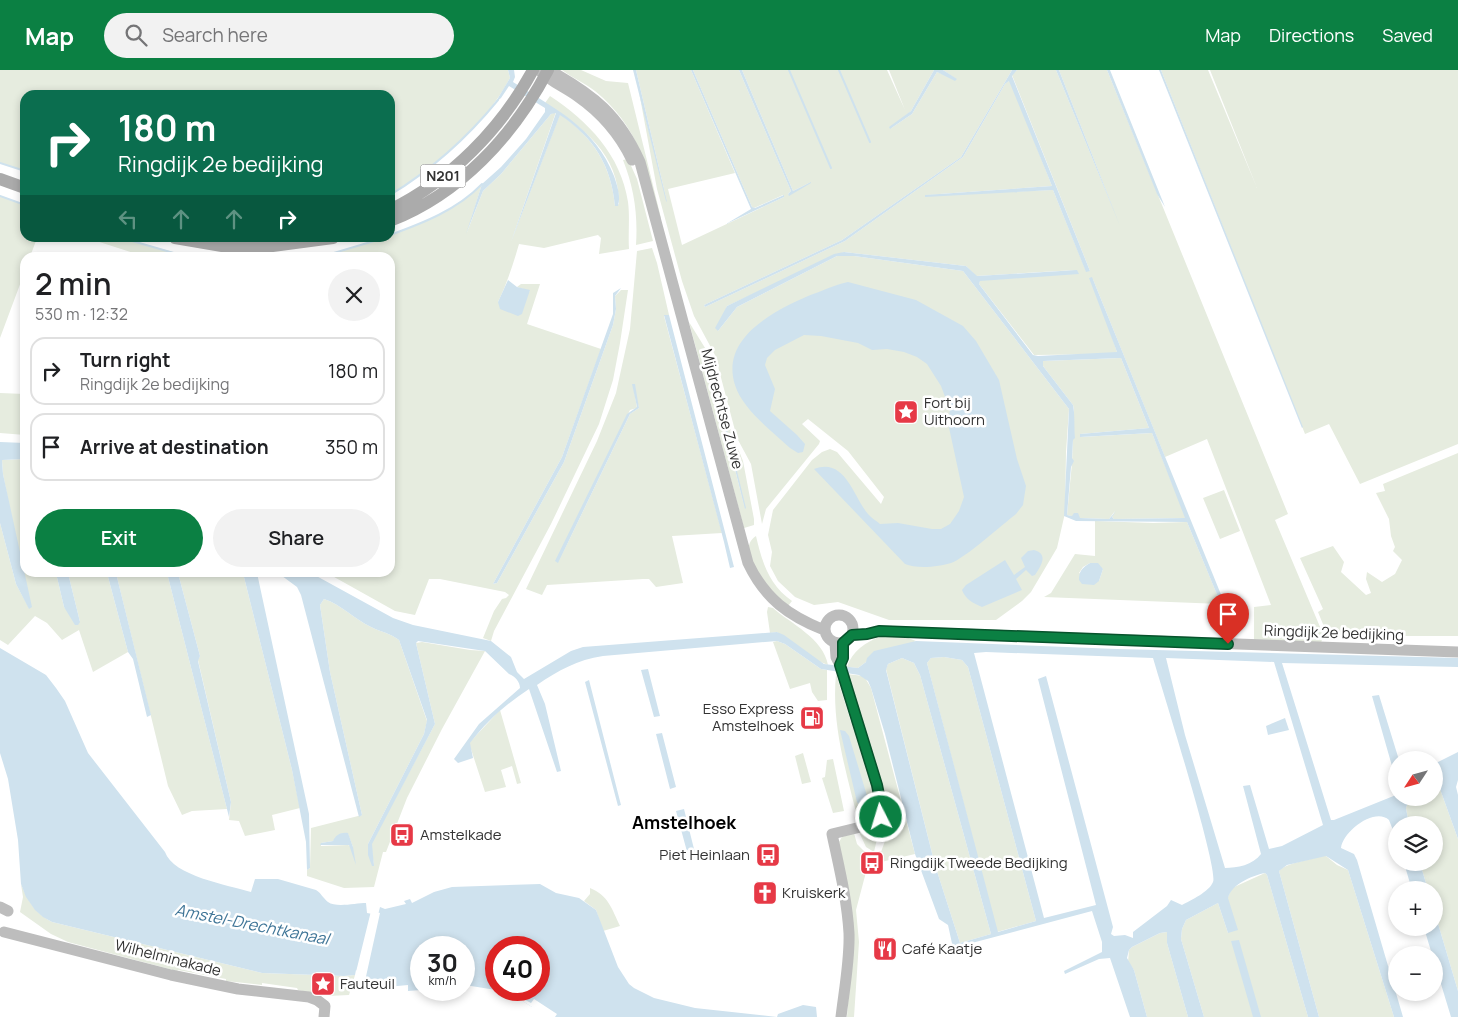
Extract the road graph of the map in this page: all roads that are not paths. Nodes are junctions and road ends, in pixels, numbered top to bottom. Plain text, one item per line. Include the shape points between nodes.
1 (533, 70) edge
2 (545, 72) edge
3 (0, 179) edge
4 (20, 186) edge
5 (395, 207) edge
6 (395, 219) edge
7 (198, 242) edge
8 (305, 242) edge
9 (826, 625) junction
10 (853, 630) junction
11 (839, 643) junction
12 (1458, 652) edge
13 (4, 932) dead end
14 (325, 1012) edge
15 (841, 1017) edge

1 - 5 main road, N201 via 490,133 425,190
2 - 6 main road, N201 via 532,98 507,134 478,164 420,208
2 - 9 street, Mijdrechtse Zuwe via 605,120 630,156 647,191 754,577 781,607
3 - 4 main road
7 - 8 main road via 258,247
9 - 10 street via 831,617 842,615 847,617
9 - 11 street via 827,638
10 - 11 street
10 - 12 street, Ringdijk 2e bedijking via 867,634 879,631
11 - 15 street via 843,658 841,671 877,785 882,811 877,824 832,834 847,921 848,958
13 - 14 street, Wilhelminakade via 171,976 238,989 309,997 317,1000

